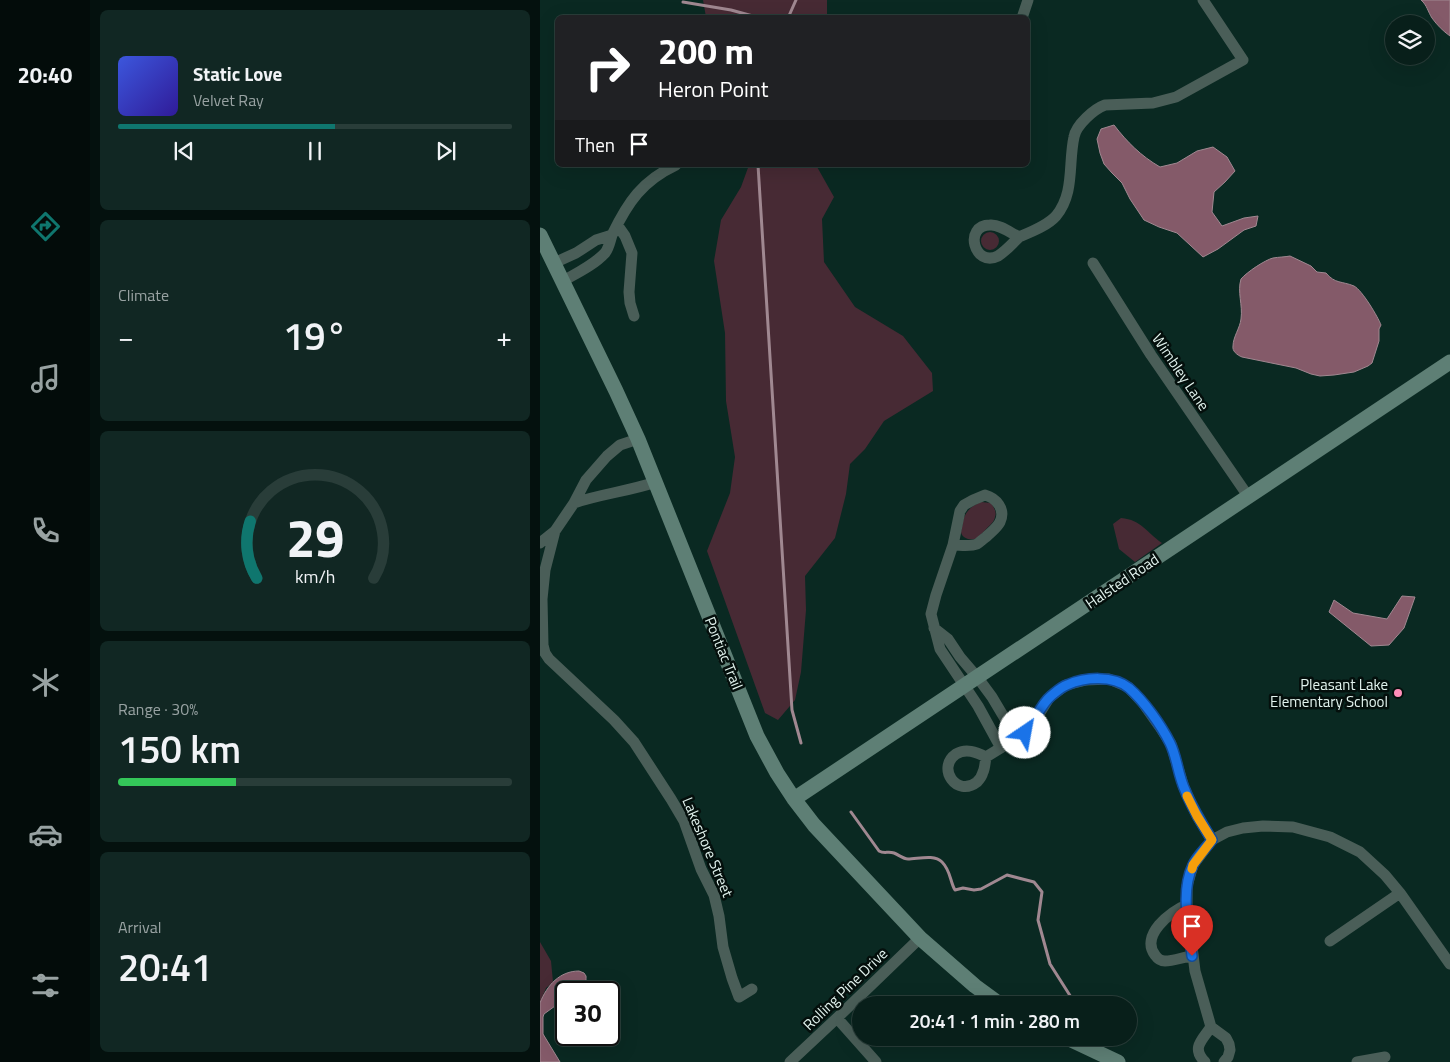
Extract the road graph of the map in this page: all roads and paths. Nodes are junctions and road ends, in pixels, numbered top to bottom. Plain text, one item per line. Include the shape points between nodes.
1 (1028, 0) edge
2 (1202, 0) edge
3 (1023, 15) edge
4 (673, 167) edge
5 (615, 230) junction
6 (540, 235) edge
7 (1019, 237) dead end
8 (554, 263) junction
9 (1093, 263) dead end
10 (563, 281) junction
11 (634, 316) dead end
12 (1450, 362) edge
13 (638, 438) junction
14 (656, 482) junction
15 (1248, 496) junction
16 (574, 503) junction
17 (555, 531) junction
18 (540, 543) edge
19 (953, 545) junction
20 (934, 628) junction
21 (543, 654) edge
22 (978, 678) junction
23 (964, 687) junction
24 (1017, 739) junction
25 (1002, 748) junction
26 (986, 757) dead end
27 (794, 799) junction
28 (1212, 840) junction
29 (1400, 893) junction
30 (1186, 905) junction
31 (920, 938) junction
32 (1330, 942) dead end
33 (1192, 956) junction
34 (1450, 964) edge
35 (752, 989) dead end
36 (989, 996) edge
37 (837, 1018) junction
38 (1211, 1027) junction
39 (1084, 1046) edge
40 (1385, 1057) dead end
41 (790, 1062) edge
42 (876, 1062) edge
43 (1118, 1062) edge
44 (1205, 1062) edge
45 (1224, 1062) edge
46 (1357, 1062) edge

1 - 3 street
2 - 7 street via 1243,60 1176,97 1153,103 1105,105 1088,116 1074,135 1065,202 1055,217
4 - 5 street via 648,182 634,196
5 - 8 street
5 - 10 street via 606,252
5 - 11 street via 625,236 632,253 629,292
6 - 8 main road, Pontiac Trail
8 - 10 main road, Pontiac Trail
9 - 15 street, Wimbley Lane via 1151,355
10 - 13 main road, Pontiac Trail
12 - 15 main road, Halsted Road
13 - 14 main road, Pontiac Trail
13 - 16 street via 606,456 586,480
14 - 16 street
14 - 27 main road, Pontiac Trail via 757,736
15 - 22 main road, Halsted Road
16 - 17 street
17 - 18 street
17 - 21 street via 542,599
19 - 19 street via 976,544 993,530 1002,515 997,502 985,495 964,505
19 - 20 street via 931,614
20 - 22 street via 948,639
20 - 23 street via 940,649
21 - 35 street, Lakeshore Street via 634,742 671,799 684,821 714,895 723,947 739,996
22 - 23 main road, Halsted Road
22 - 24 street
23 - 25 street
23 - 27 main road, Halsted Road
24 - 25 street
24 - 28 street via 1031,727 1049,698 1066,685 1109,679 1128,687 1171,744 1184,788
25 - 26 street
27 - 31 main road, Pontiac Trail via 814,825
28 - 29 street via 1228,832 1263,826 1292,827 1330,837 1360,852
28 - 30 street via 1193,865
29 - 32 street
29 - 34 street
30 - 33 street
30 - 33 street via 1166,918 1156,930 1150,948 1163,961
31 - 36 main road, Pontiac Trail
31 - 37 street, Rolling Pine Drive
33 - 38 street
37 - 41 street, Rolling Pine Drive
37 - 42 street
38 - 44 street via 1198,1045
38 - 45 street via 1229,1044 1230,1050
39 - 43 main road
40 - 46 street

